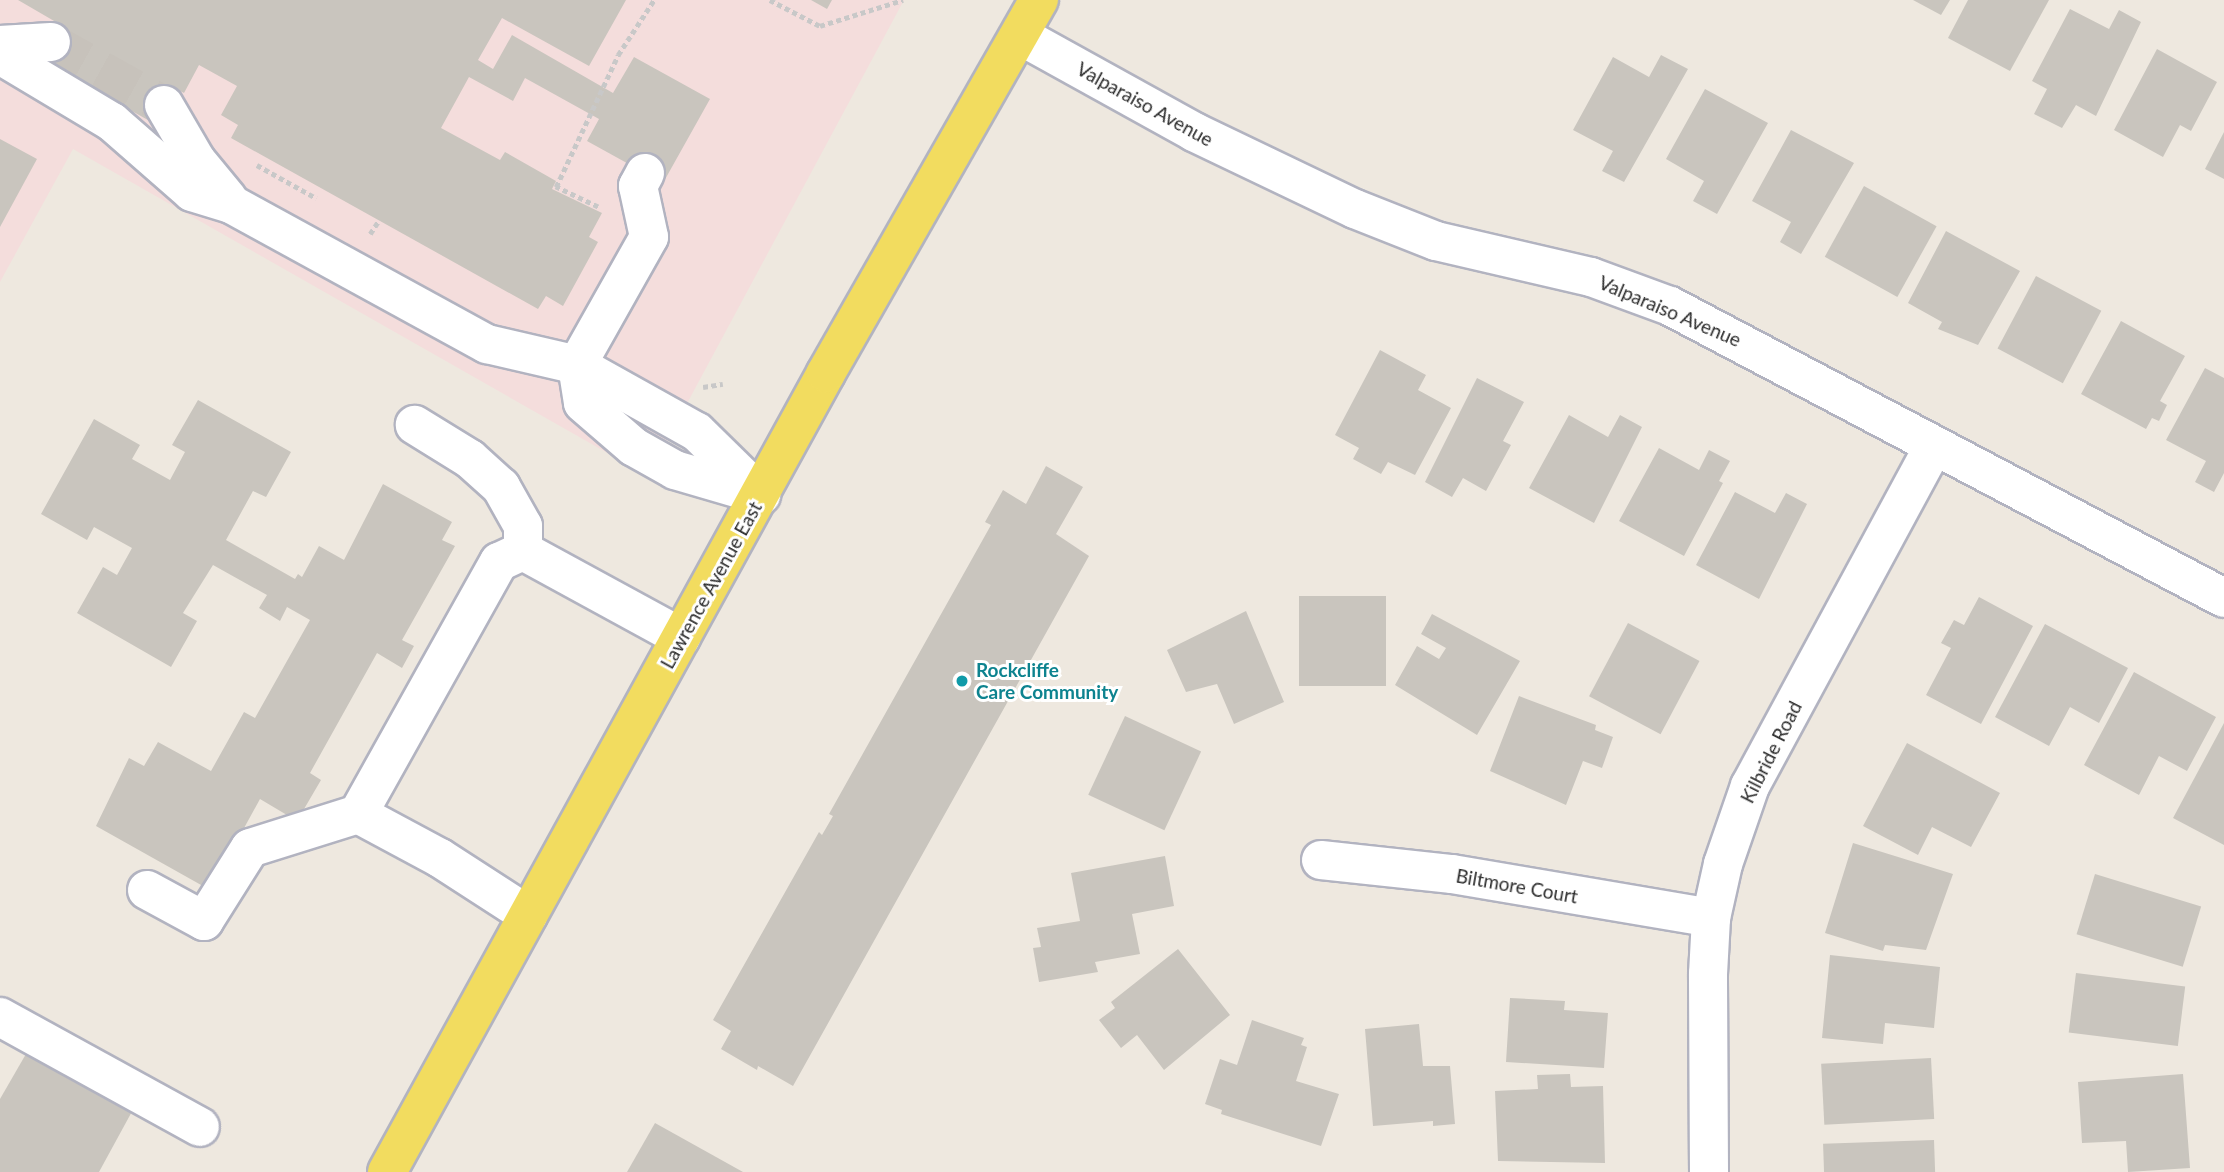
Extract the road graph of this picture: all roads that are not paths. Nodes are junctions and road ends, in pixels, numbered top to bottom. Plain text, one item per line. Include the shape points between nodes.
1 (1039, 0) edge
2 (1021, 36) junction
3 (51, 42) tunnel mouth
4 (0, 45) edge
5 (0, 55) edge
6 (0, 84) edge
7 (164, 105) tunnel mouth
8 (118, 114) junction
9 (645, 173) dead end
10 (232, 204) junction
11 (577, 365) junction
12 (415, 425) dead end
13 (1934, 445) junction
14 (761, 495) junction
15 (523, 551) junction
16 (2224, 598) edge
17 (681, 637) junction
18 (358, 814) junction
19 (1321, 860) dead end
20 (147, 890) dead end
21 (528, 915) junction
22 (1711, 918) junction
23 (0, 1017) edge
24 (200, 1127) dead end
25 (387, 1172) edge
26 (1709, 1172) edge

1 - 2 main road, Lawrence Avenue East
2 - 13 street, Valparaiso Avenue via 1194,132 1355,209 1436,241 1591,277 1670,306
2 - 14 main road, Lawrence Avenue East
3 - 4 street
5 - 8 street
6 - 8 street via 89,134 103,132
7 - 10 street via 195,160
8 - 10 street via 192,192
9 - 11 street via 638,186 649,237
10 - 11 street via 487,344
11 - 14 street via 697,432
12 - 15 street via 470,459 501,487 523,526
13 - 16 street, Valparaiso Avenue
13 - 22 street, Kilbride Road via 1750,786 1723,863
14 - 17 main road, Lawrence Avenue East
15 - 17 street
15 - 18 street via 499,562
17 - 21 main road, Lawrence Avenue East
18 - 20 street via 250,848 204,921
18 - 21 street via 440,858
19 - 22 street, Biltmore Court via 1452,874
21 - 25 main road, Lawrence Avenue East
22 - 26 street, Kilbride Road
23 - 24 street

